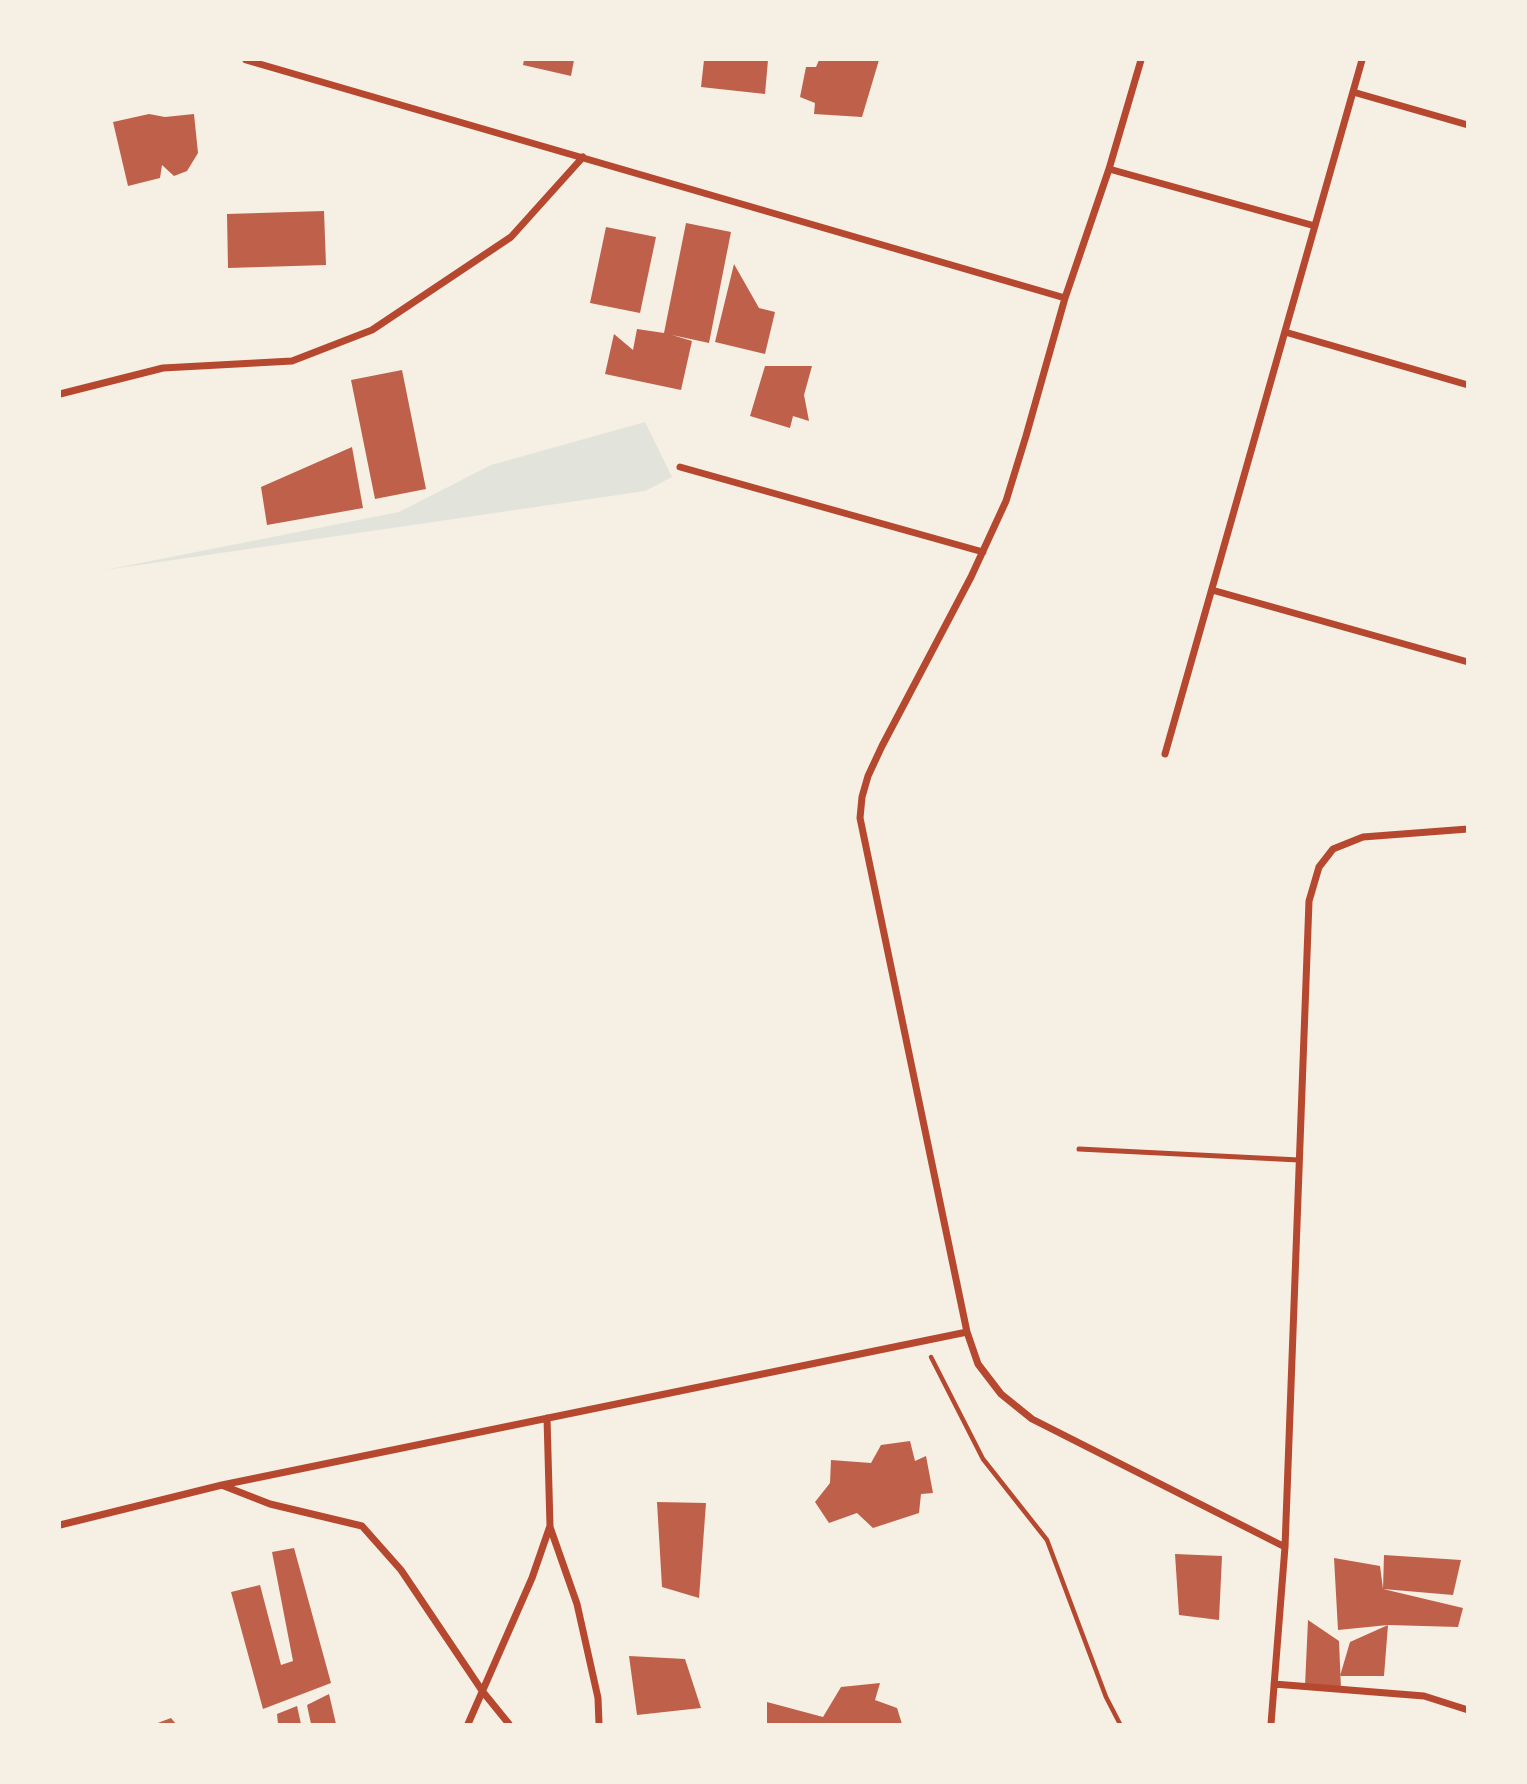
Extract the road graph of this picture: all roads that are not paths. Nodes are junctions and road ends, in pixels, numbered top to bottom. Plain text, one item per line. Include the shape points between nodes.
1 (246, 60) edge
2 (1141, 60) edge
3 (1362, 60) edge
4 (1353, 92) junction
5 (1468, 125) edge
6 (583, 157) junction
7 (1110, 169) junction
8 (1315, 226) junction
9 (1065, 298) junction
10 (1285, 332) junction
11 (1468, 385) edge
12 (60, 394) edge
13 (680, 467) dead end
14 (983, 552) junction
15 (1212, 590) junction
16 (1468, 662) edge
17 (1166, 754) dead end
18 (1468, 829) edge
19 (1079, 1149) dead end
20 (1299, 1160) junction
21 (967, 1332) junction
22 (547, 1418) junction
23 (222, 1485) junction
24 (60, 1525) edge
25 (550, 1527) junction
26 (1285, 1547) junction
27 (1274, 1684) junction
28 (483, 1692) junction
29 (1468, 1710) edge
30 (468, 1724) edge
31 (509, 1724) edge
32 (599, 1724) edge
33 (1271, 1724) edge

1 - 6 street
2 - 7 street
3 - 4 street
4 - 5 street
4 - 8 street
6 - 9 street
6 - 12 street via 511,237 372,330 292,361 163,368
7 - 8 street
7 - 9 street
8 - 10 street
9 - 14 street via 1006,501
10 - 11 street
10 - 15 street
13 - 14 street
14 - 21 street via 873,766 860,818
15 - 16 street
15 - 17 street
18 - 20 street via 1363,837 1333,849 1319,867 1309,901
19 - 20 lane
20 - 26 street
21 - 22 street
21 - 26 street via 978,1364 1001,1394 1032,1419
22 - 23 street
22 - 25 street
23 - 24 street
23 - 28 street via 270,1504 362,1526 401,1570
25 - 28 street
25 - 32 street via 577,1605 598,1698
26 - 27 street
27 - 29 street via 1424,1696
27 - 33 street
28 - 30 street
28 - 31 street

